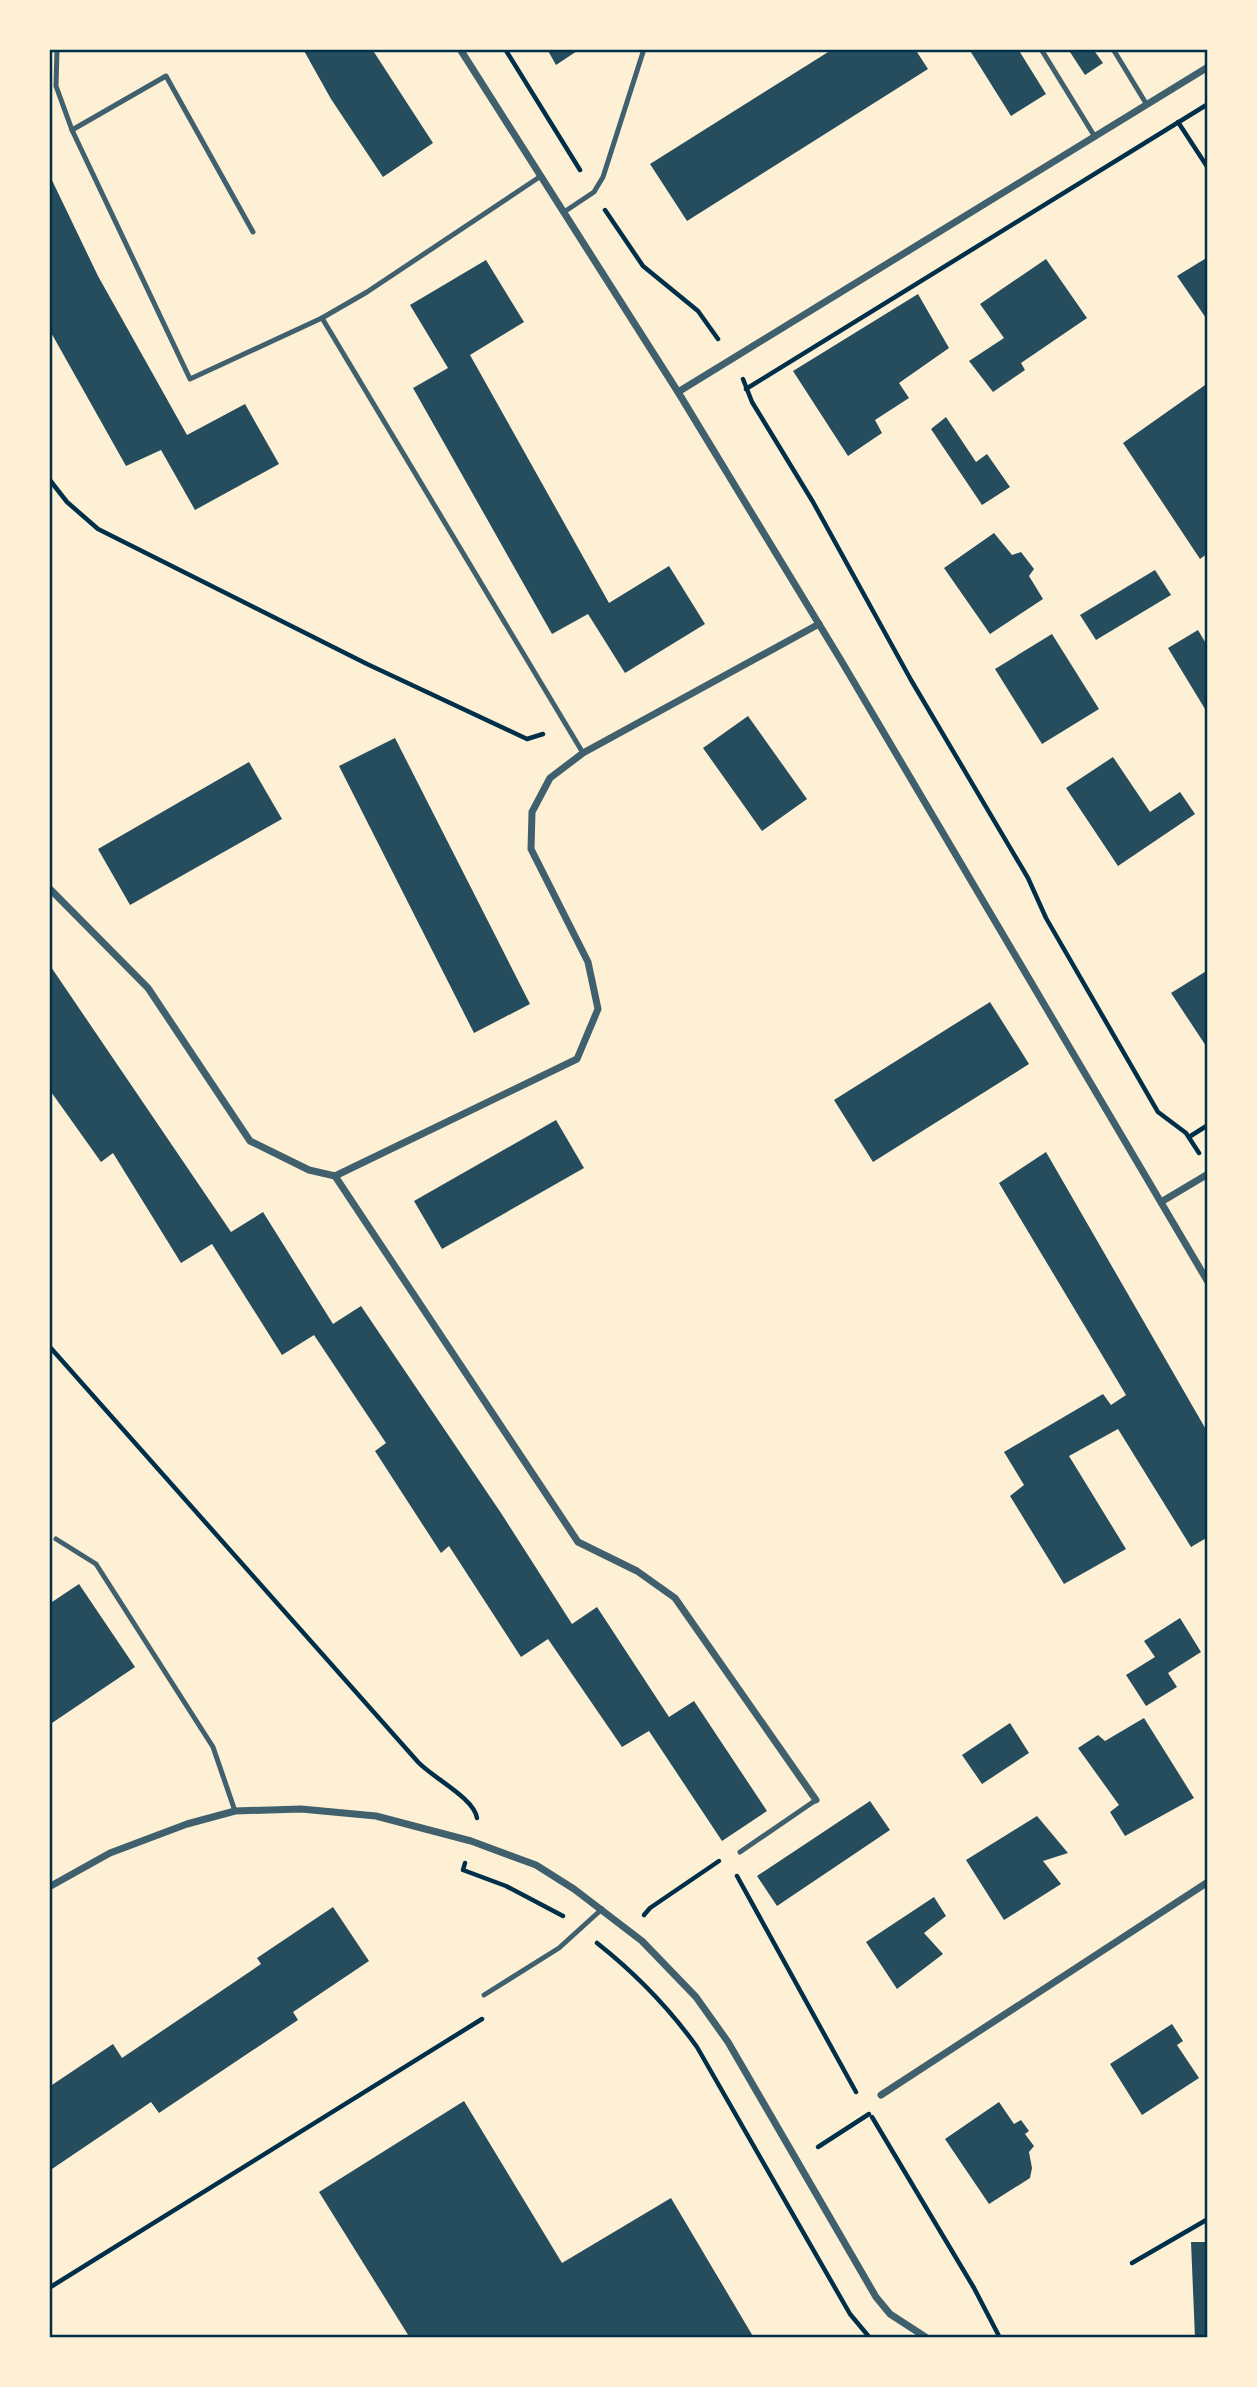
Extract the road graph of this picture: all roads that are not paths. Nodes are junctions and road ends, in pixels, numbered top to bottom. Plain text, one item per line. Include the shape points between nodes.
1 (57, 49) edge
2 (460, 49) edge
3 (644, 49) edge
4 (1041, 49) edge
5 (1113, 49) edge
6 (1208, 67) edge
7 (1147, 105) junction
8 (72, 130) junction
9 (1095, 137) junction
10 (541, 176) junction
11 (564, 212) junction
12 (253, 232) dead end
13 (322, 317) junction
14 (678, 392) junction
15 (819, 624) junction
16 (583, 753) junction
17 (49, 888) edge
18 (1208, 1174) edge
19 (335, 1176) junction
20 (1161, 1202) junction
21 (1208, 1282) edge
22 (56, 1539) dead end
23 (816, 1800) joint
24 (235, 1811) junction
25 (740, 1852) dead end
26 (1208, 1882) edge
27 (49, 1887) edge
28 (602, 1909) junction
29 (484, 1995) dead end
30 (881, 2095) dead end
31 (927, 2338) edge

1 - 8 lane via 56,86
2 - 10 street
3 - 11 lane via 603,177 594,192
4 - 9 lane
5 - 7 lane
6 - 7 street
7 - 9 street
8 - 12 lane via 166,76
8 - 13 lane via 190,379
9 - 14 street
10 - 11 street
10 - 13 lane
11 - 14 street
13 - 16 lane
14 - 15 street
15 - 16 street
15 - 20 street
16 - 19 street via 550,778 532,812 531,849 588,962 598,1009 577,1059
17 - 19 street via 148,988 250,1141 309,1170
18 - 20 street
19 - 23 street via 578,1542 637,1572 675,1598
20 - 21 street
22 - 24 lane via 96,1564 213,1747
23 - 25 lane
24 - 27 street via 110,1853
24 - 28 street via 301,1809 376,1816 441,1832 536,1865
26 - 30 street
28 - 29 lane via 559,1948
28 - 31 street via 670,1968 715,2022 876,2297 890,2314

